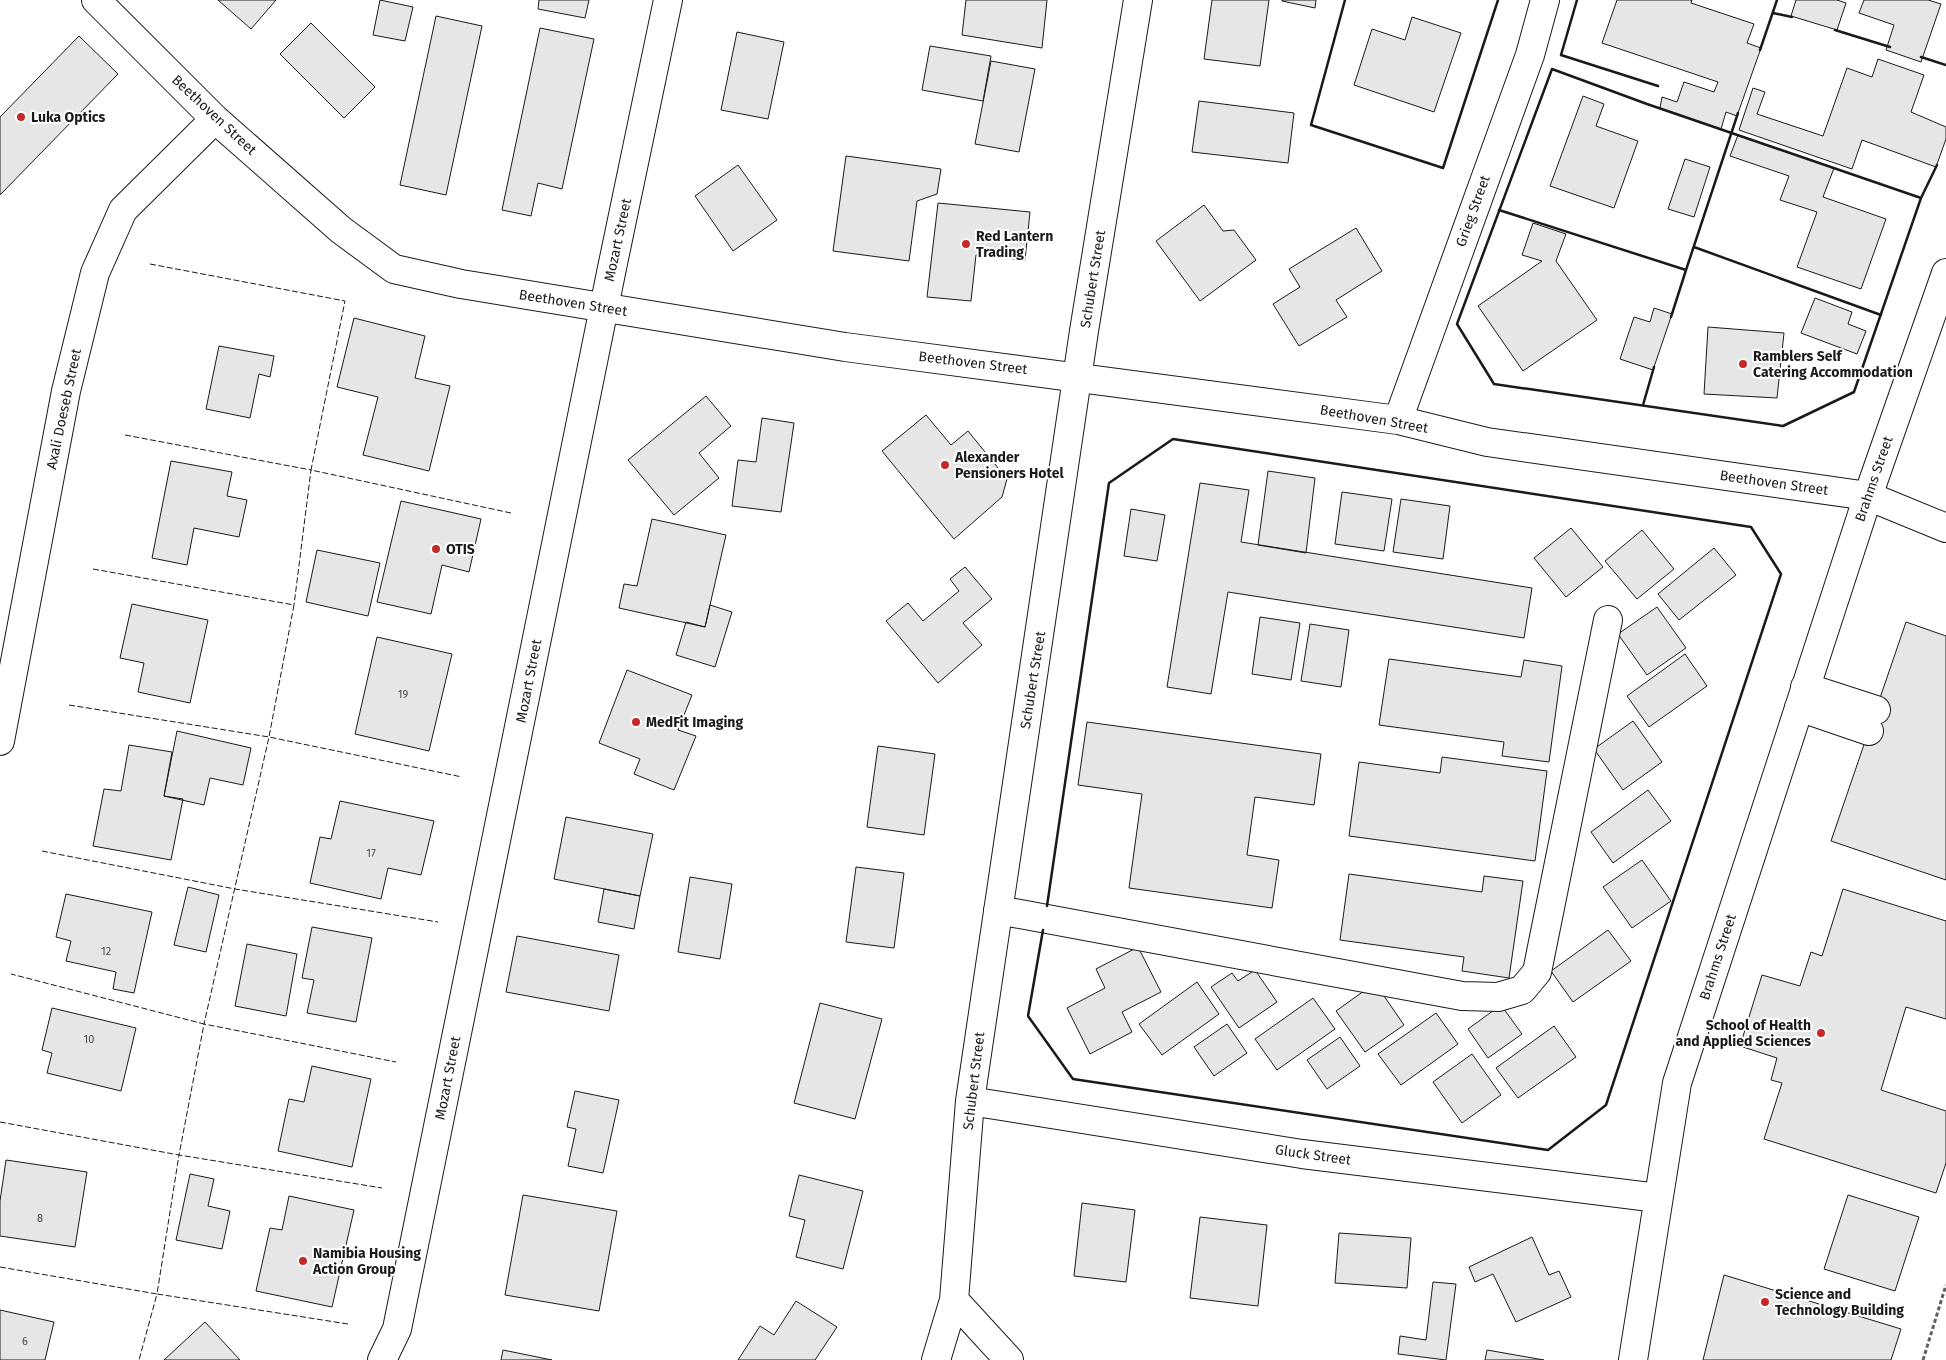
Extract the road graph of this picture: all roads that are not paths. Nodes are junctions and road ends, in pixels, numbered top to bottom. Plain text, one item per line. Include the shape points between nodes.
1 (668, 0) edge
2 (1138, 0) edge
3 (1545, 0) edge
4 (109, 4) edge
5 (215, 119) junction
6 (1946, 273) edge
7 (604, 308) junction
8 (1078, 377) junction
9 (1398, 420) junction
10 (1868, 496) junction
11 (1946, 528) edge
12 (1608, 620) dead end
13 (1802, 697) junction
14 (1872, 721) dead end
15 (0, 741) edge
16 (998, 910) junction
17 (970, 1101) junction
18 (1658, 1198) junction
19 (954, 1300) junction
20 (382, 1360) edge
21 (936, 1360) edge
22 (1009, 1360) edge
23 (1633, 1360) edge

1 - 7 street, Mozart Street
2 - 8 street, Schubert Street
3 - 9 street, Grieg Street via 1530,55
4 - 5 street, Beethoven Street
5 - 7 street, Beethoven Street via 341,230 394,269 461,284
5 - 15 street, Axali Doeseb Street via 124,210 95,273 66,391
6 - 10 street, Brahms Street
7 - 8 street, Beethoven Street via 844,347
7 - 20 street, Mozart Street via 397,1329
8 - 9 street, Beethoven Street
8 - 16 street, Schubert Street
9 - 10 street, Beethoven Street via 1487,442
10 - 11 street, Beethoven Street
10 - 13 street, Brahms Street
12 - 16 street via 1536,972 1522,990 1498,997 1462,996
13 - 14 street
13 - 18 street, Brahms Street via 1677,1083
16 - 17 street, Schubert Street
17 - 18 street, Gluck Street via 1302,1154
17 - 19 street, Schubert Street
18 - 23 street, Brahms Street
19 - 21 street, Schubert Street
19 - 22 street

